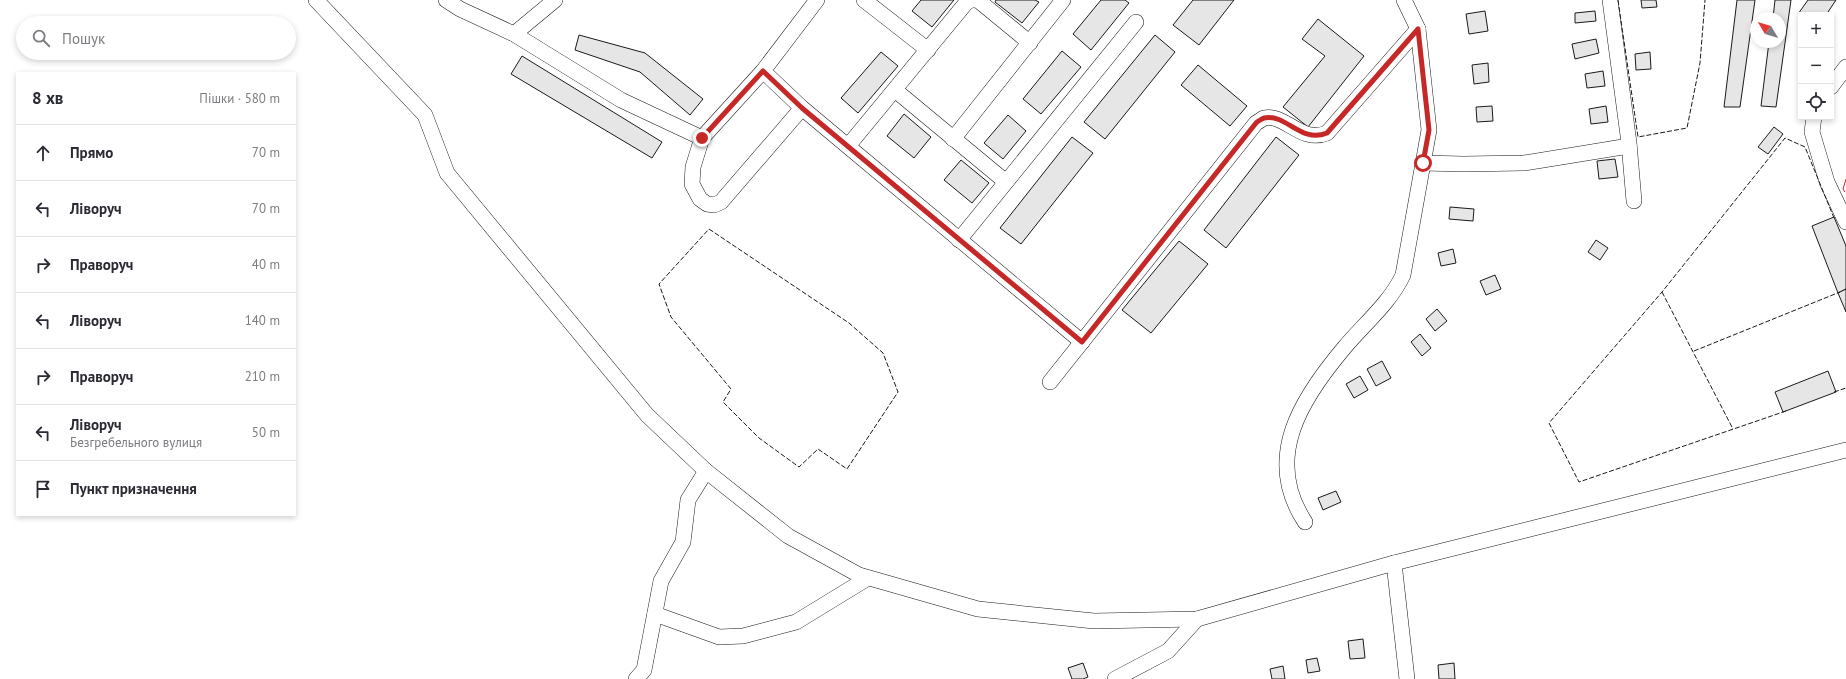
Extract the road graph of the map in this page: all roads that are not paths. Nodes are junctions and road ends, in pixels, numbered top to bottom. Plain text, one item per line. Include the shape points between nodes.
1 (316, 0) edge
2 (446, 0) edge
3 (555, 0) edge
4 (817, 0) edge
5 (864, 0) edge
6 (971, 0) edge
7 (975, 0) edge
8 (1062, 0) edge
9 (1405, 0) edge
10 (1610, 0) edge
11 (1136, 22) dead end
12 (1418, 29) junction
13 (514, 34) junction
14 (1030, 43) junction
15 (928, 50) junction
16 (1846, 67) edge
17 (763, 71) junction
18 (1833, 84) edge
19 (895, 90) junction
20 (802, 108) junction
21 (1814, 120) edge
22 (702, 138) junction
23 (953, 139) junction
24 (848, 146) junction
25 (1629, 146) junction
26 (1423, 163) junction
27 (1006, 182) junction
28 (1634, 201) dead end
29 (1846, 222) edge
30 (959, 240) junction
31 (1082, 342) junction
32 (1050, 382) dead end
33 (1846, 450) edge
34 (706, 471) junction
35 (1305, 522) dead end
36 (1394, 563) junction
37 (868, 578) junction
38 (655, 614) junction
39 (1197, 619) junction
40 (636, 679) edge
41 (1115, 679) edge
42 (1407, 679) edge

1 - 34 street via 425,115 447,172 647,415
2 - 13 street
3 - 13 street
4 - 17 street
5 - 15 street
6 - 15 street
7 - 14 street
8 - 14 street
9 - 12 street
10 - 25 street
11 - 27 street
12 - 26 street via 1429,130
12 - 31 street via 1327,133 1311,136 1275,119 1264,118 1256,123
13 - 22 street via 621,100
14 - 23 street
15 - 19 street
16 - 18 street
17 - 20 street
17 - 22 street
19 - 23 street
19 - 24 street
20 - 22 street via 721,202 714,205 700,199 692,184 693,168
20 - 24 street
21 - 29 street via 1812,132 1827,182
23 - 27 street
24 - 30 street
25 - 26 street via 1524,163
25 - 28 street
26 - 35 street via 1403,275 1397,288 1344,348 1304,403 1287,448 1286,479 1295,507
27 - 30 street
30 - 31 street
31 - 32 street
33 - 36 street
34 - 37 street via 788,536
34 - 38 street via 688,500 682,542 661,581
36 - 39 street
36 - 42 street
37 - 38 street via 796,622 743,636 719,637
37 - 39 street via 978,609 1094,622
38 - 40 street via 644,670
39 - 41 street via 1168,652

